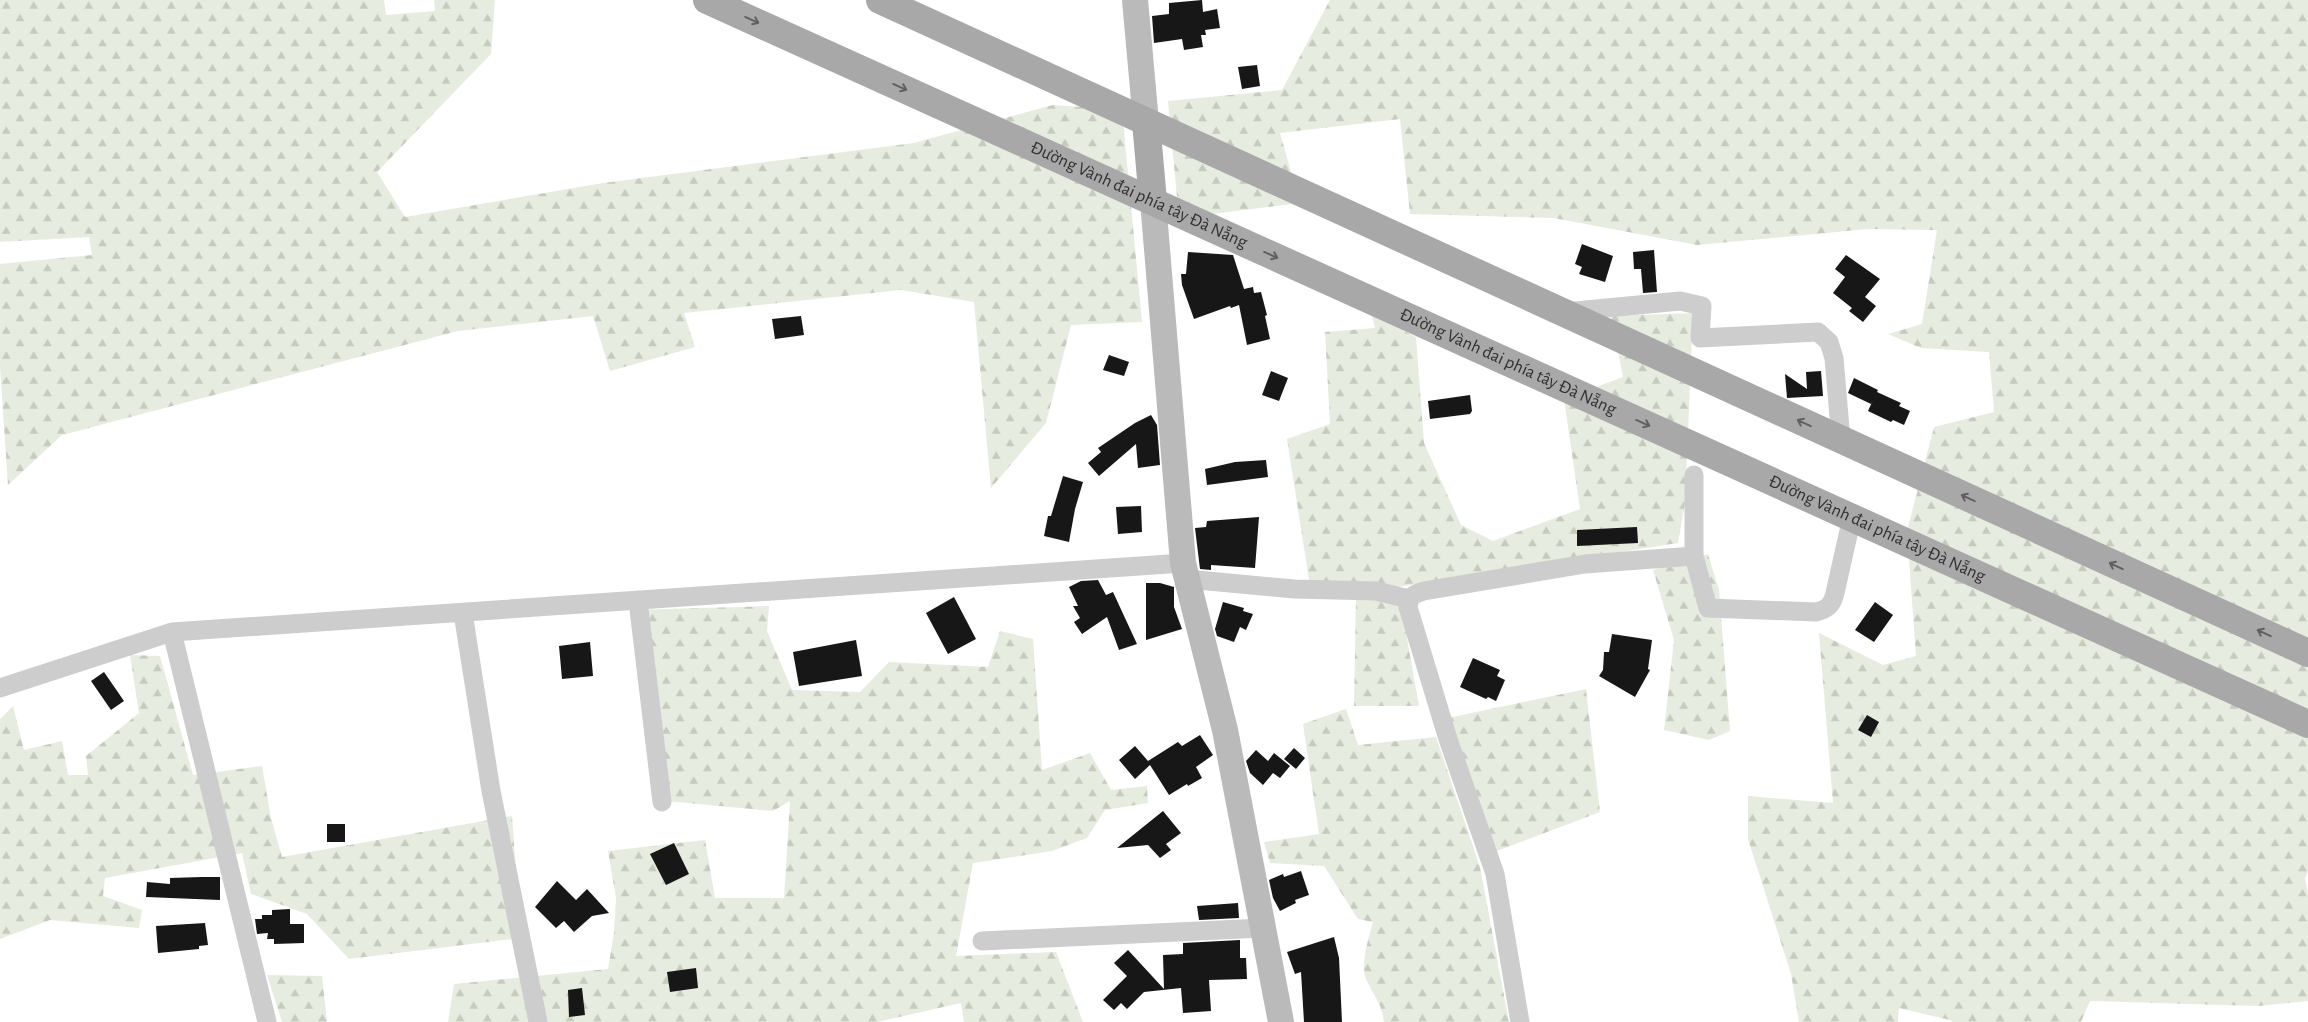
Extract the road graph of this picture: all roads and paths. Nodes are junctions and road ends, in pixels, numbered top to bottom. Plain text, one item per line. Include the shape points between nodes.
1 (707, 0) edge
2 (880, 0) edge
3 (1135, 0) edge
4 (1146, 122) junction
5 (1152, 201) junction
6 (1562, 312) junction
7 (1841, 440) junction
8 (1694, 475) dead end
9 (1852, 518) junction
10 (1694, 556) junction
11 (1185, 571) junction
12 (1409, 599) junction
13 (638, 601) junction
14 (463, 613) junction
15 (172, 632) junction
16 (2308, 654) edge
17 (0, 688) edge
18 (2308, 724) edge
19 (662, 802) dead end
20 (1263, 928) junction
21 (982, 941) dead end
22 (267, 1022) edge
23 (538, 1022) edge
24 (1281, 1022) edge
25 (1520, 1022) edge

1 -> 5 main road, Đường Vành đai phía tây Đà Nẵng
2 - 4 main road
3 - 4 street
4 - 5 main road
4 - 6 main road
5 -> 9 main road, Đường Vành đai phía tây Đà Nẵng
5 - 11 street
7 -> 6 main road
6 - 7 street via 1680,301 1702,306 1700,338 1818,332 1829,342 1834,358
16 -> 7 main road
8 - 10 street
9 - 10 street via 1832,604 1816,612 1708,608
9 - 18 main road, Đường Vành đai phía tây Đà Nẵng
10 - 12 street via 1585,564 1424,591
11 - 12 street via 1294,589 1363,590
11 - 13 street
11 - 20 street via 1225,730
12 - 25 street via 1408,607 1448,739 1495,874
13 - 14 street
13 - 19 street
14 - 15 street
14 - 23 street via 491,791
15 - 17 street
15 - 22 street
20 - 21 street
20 - 24 street

